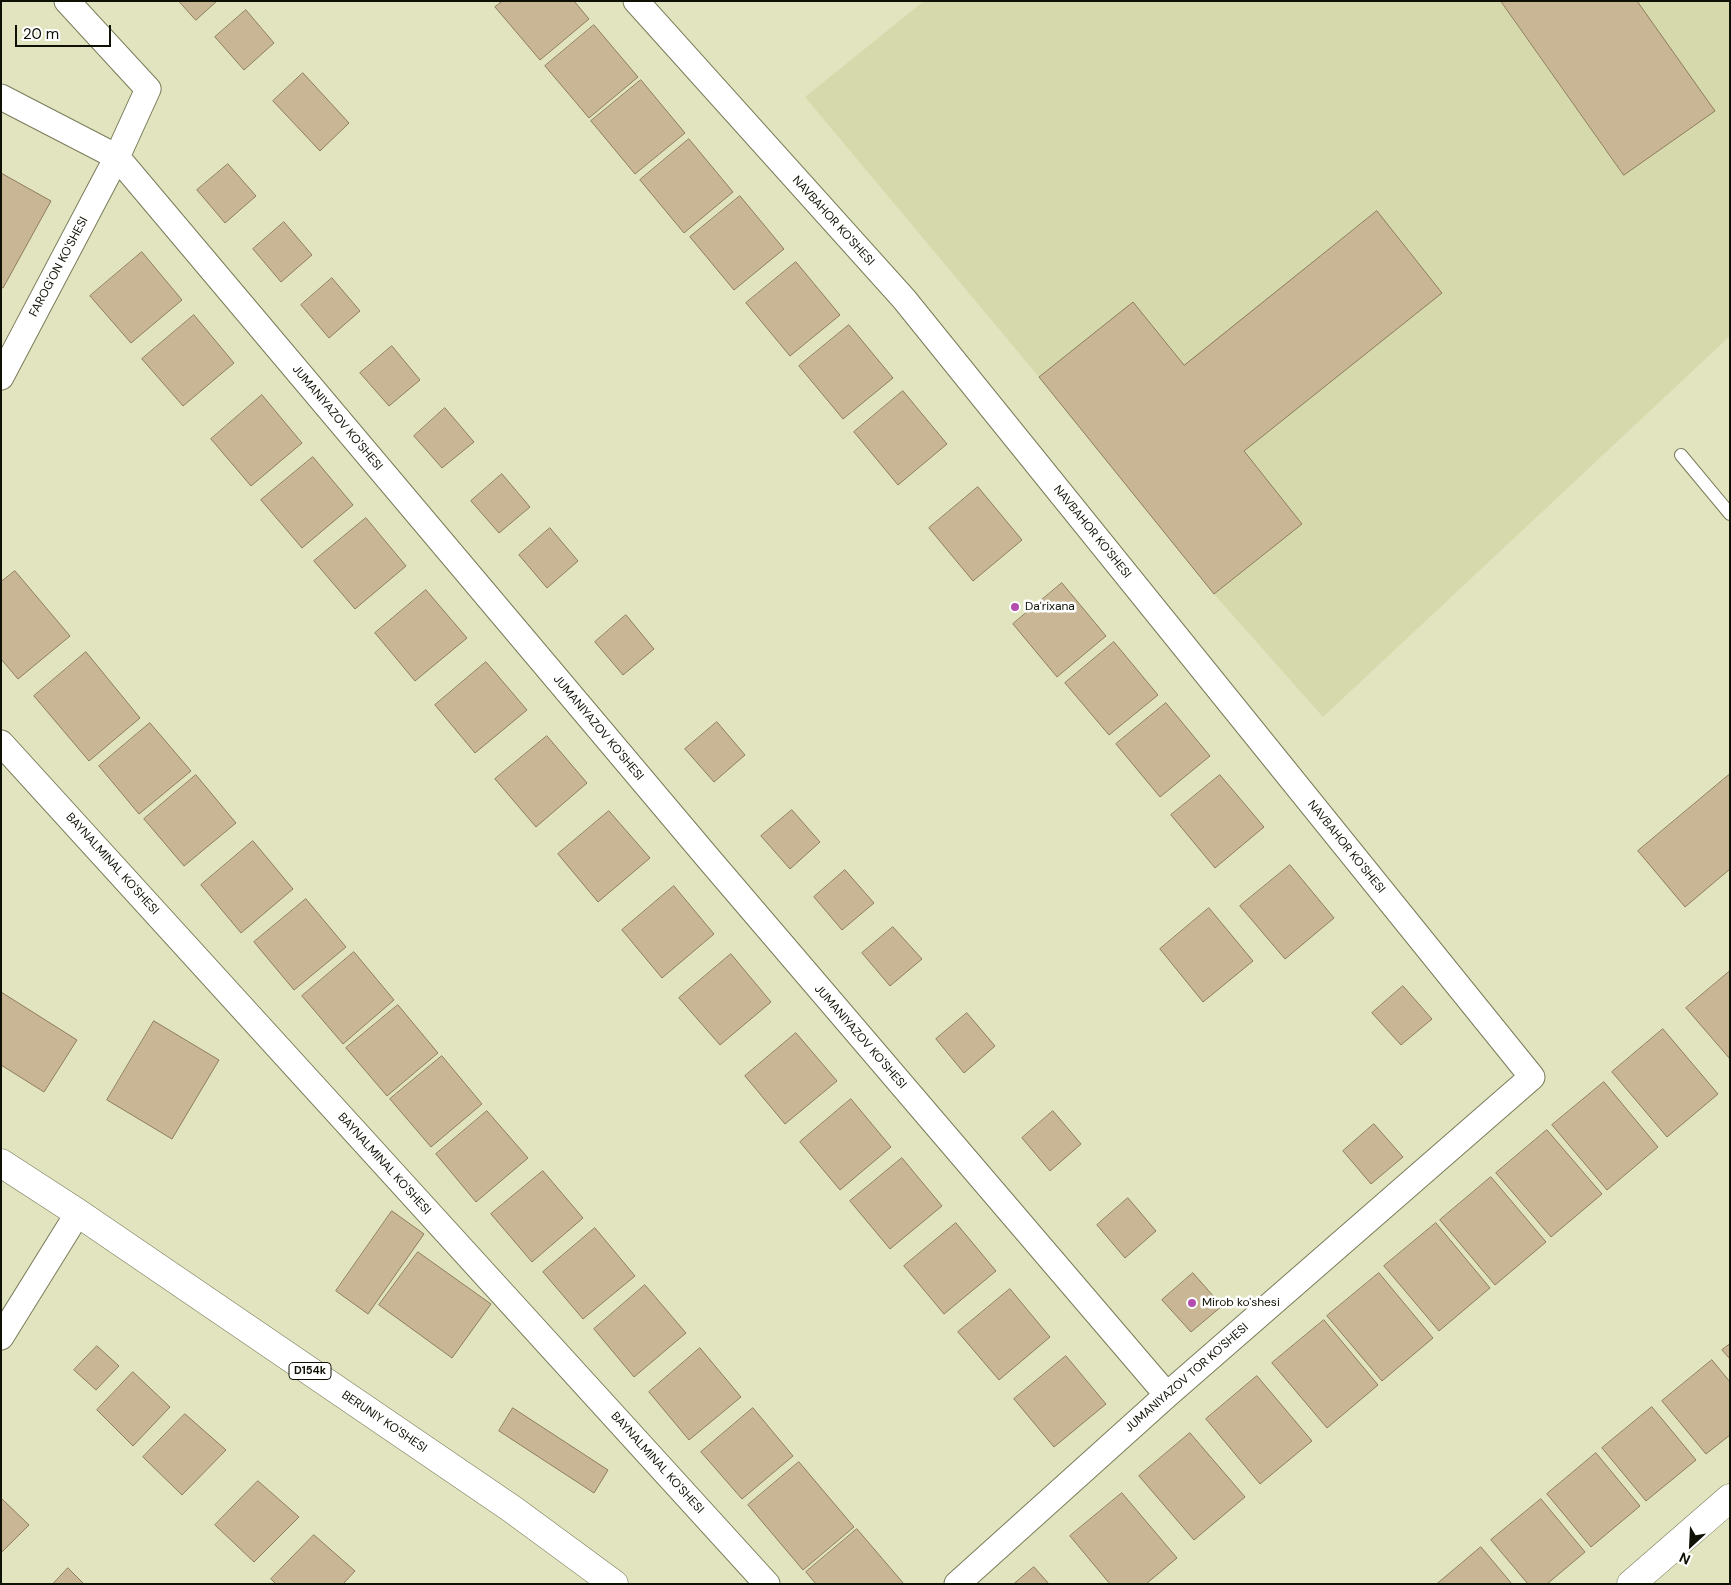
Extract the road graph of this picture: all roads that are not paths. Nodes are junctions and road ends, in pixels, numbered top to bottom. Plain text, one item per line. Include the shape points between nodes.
1 (67, 1) edge
2 (636, 1) edge
3 (1, 97) edge
4 (118, 157) junction
5 (1, 377) edge
6 (1682, 455) dead end
7 (1730, 514) edge
8 (1, 743) edge
9 (1532, 1076) joint
10 (1, 1163) edge
11 (78, 1213) junction
12 (1, 1337) edge
13 (1167, 1395) junction
14 (1730, 1498) edge
15 (614, 1584) edge
16 (768, 1584) edge
17 (957, 1584) edge
18 (1631, 1584) edge

1 - 4 street, FAROG'ON KO'SHESI via 148,89
2 - 9 street, NAVBAHOR KO'SHESI via 904,299
3 - 4 street, JUMANIYAZOV KO'SHESI
4 - 5 street, FAROG'ON KO'SHESI
4 - 13 street, JUMANIYAZOV KO'SHESI via 708,858
6 - 7 lane
8 - 16 street, BAYNALMINAL KO'SHESI
9 - 13 street, JUMANIYAZOV TOR KO'SHESI
10 - 11 main road, BERUNIY KO'SHESI / D154k
11 - 12 street
11 - 15 main road, BERUNIY KO'SHESI / D154k via 512,1509
13 - 17 street, JUMANIYAZOV TOR KO'SHESI
14 - 18 main road

